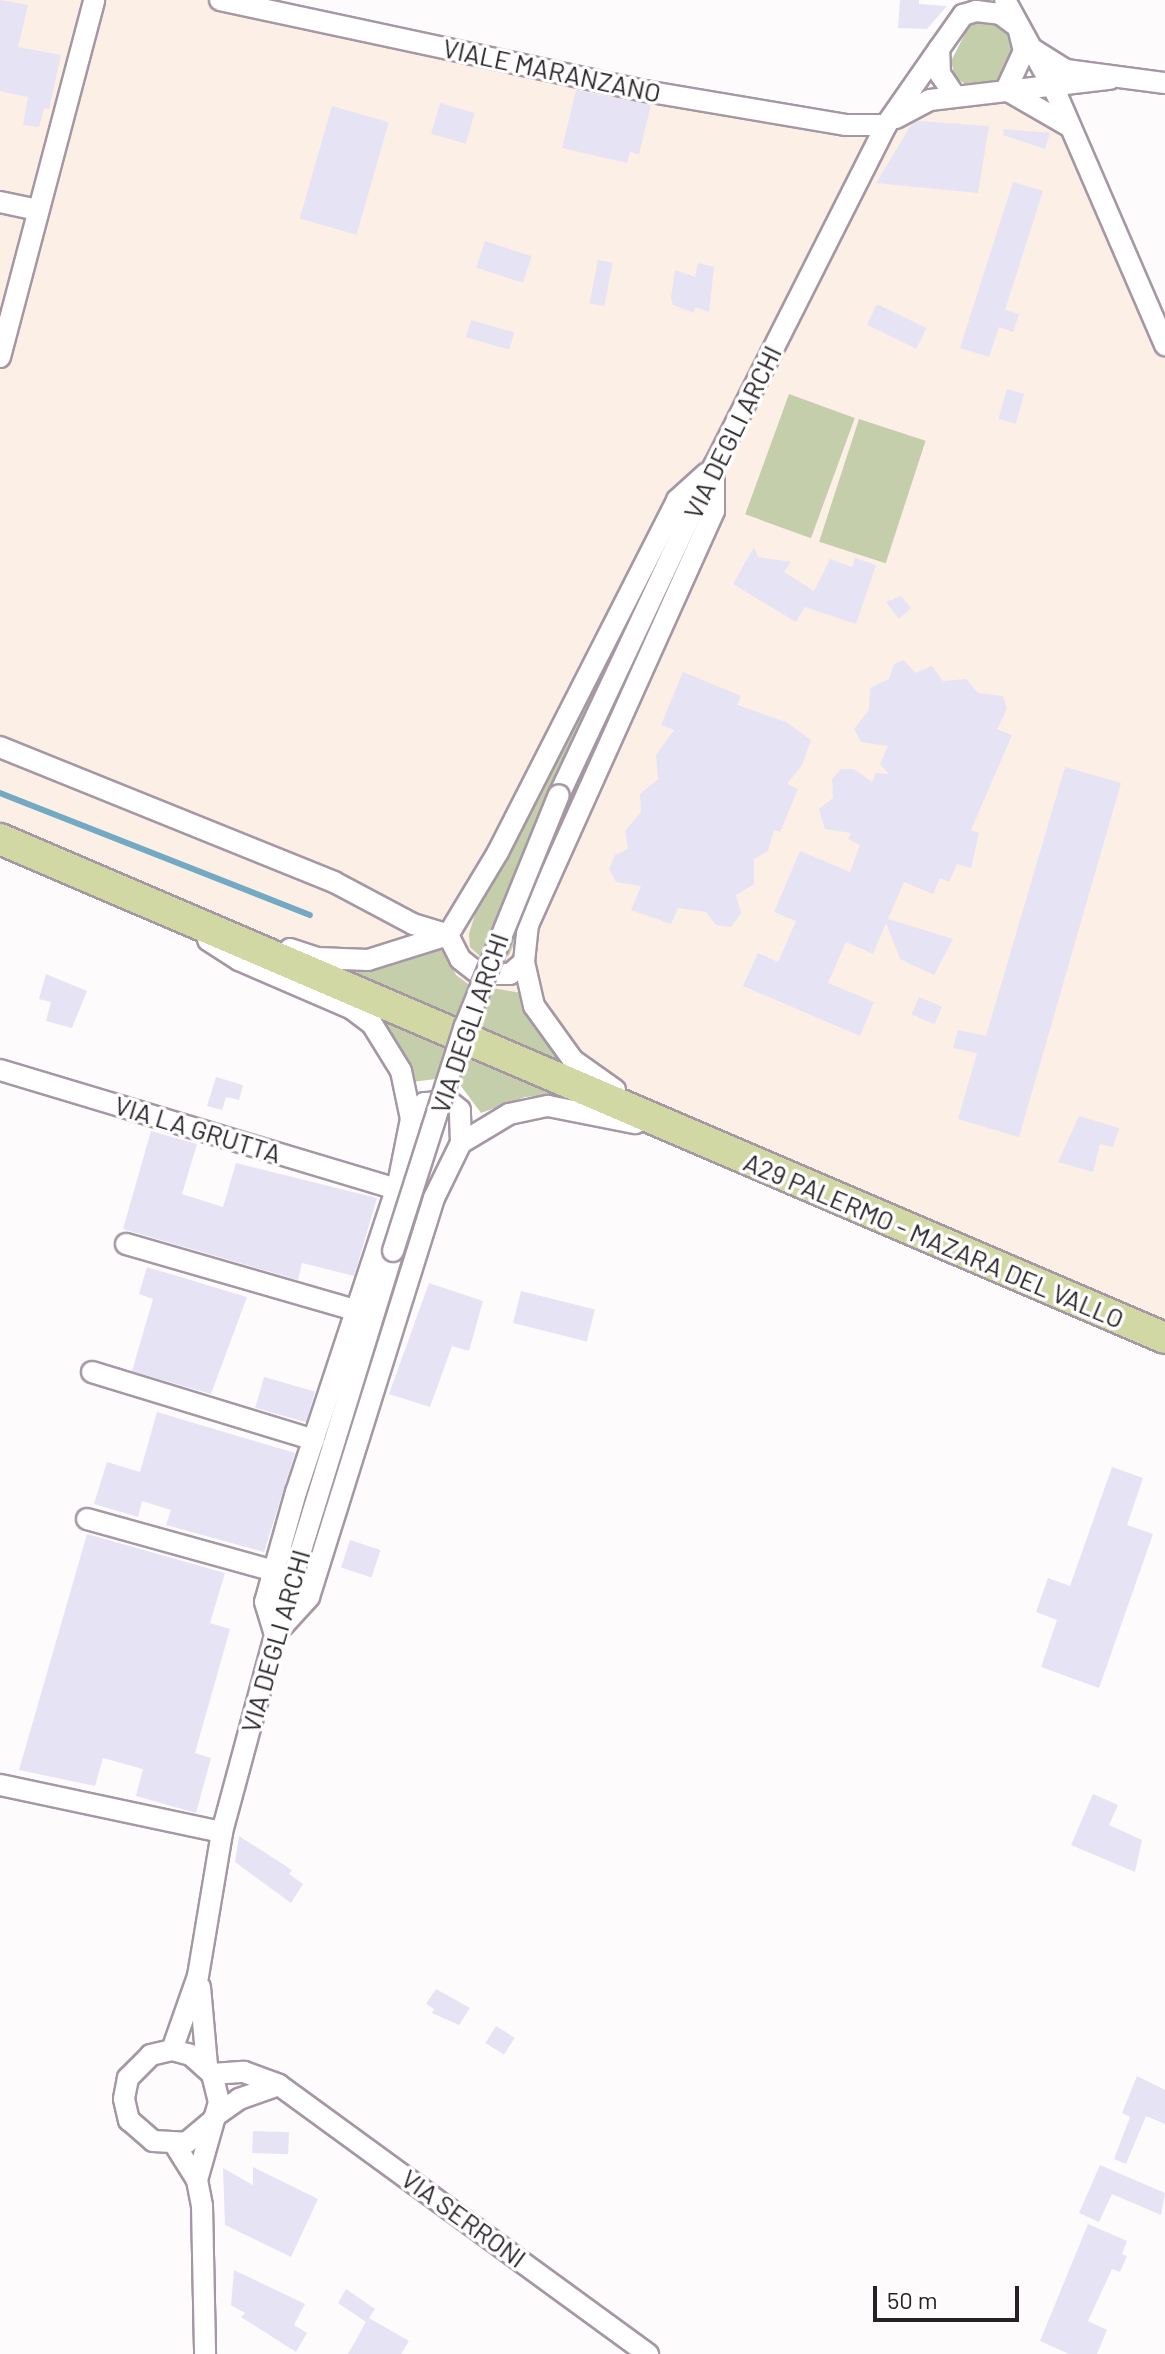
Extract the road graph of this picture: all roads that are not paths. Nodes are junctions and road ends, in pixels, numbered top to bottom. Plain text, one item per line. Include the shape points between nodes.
1 (94, 0) edge
2 (220, 0) edge
3 (1005, 0) edge
4 (966, 7) edge
5 (1018, 27) junction
6 (939, 49) junction
7 (1110, 79) junction
8 (1165, 83) edge
9 (1052, 87) junction
10 (1006, 90) junction
11 (955, 96) junction
12 (886, 125) junction
13 (1071, 127) junction
14 (0, 202) edge
15 (38, 210) junction
16 (1165, 345) edge
17 (0, 357) edge
18 (714, 466) junction
19 (0, 747) edge
20 (0, 839) edge
21 (167, 914) junction
22 (448, 935) junction
23 (524, 962) junction
24 (0, 1070) edge
25 (411, 1119) junction
26 (702, 1142) junction
27 (461, 1143) junction
28 (396, 1189) junction
29 (126, 1244) dead end
30 (358, 1311) junction
31 (1165, 1338) edge
32 (92, 1372) dead end
33 (314, 1440) junction
34 (87, 1519) dead end
35 (274, 1571) junction
36 (275, 1635) junction
37 (0, 1785) edge
38 (222, 1832) junction
39 (198, 1976) junction
40 (172, 2050) junction
41 (210, 2070) junction
42 (279, 2085) junction
43 (214, 2118) junction
44 (175, 2145) junction
45 (197, 2180) junction
46 (205, 2354) edge
47 (648, 2354) edge

1 - 15 street
2 - 12 street, VIALE MARANZANO via 645,91 845,125
3 - 5 street
4 - 5 street via 987,10
4 - 6 street
5 - 7 street via 1047,61
5 - 9 street
5 - 10 street via 1022,62
6 - 11 street via 940,74
6 - 12 street, VIA DEGLI ARCHI
7 - 8 street
7 - 9 street
9 - 10 street
9 - 13 street
10 - 11 street
10 - 13 street
11 - 12 street via 930,100
12 - 18 street, VIA DEGLI ARCHI
13 - 16 street
14 - 15 street
15 - 17 street
18 - 22 street via 677,500 498,852
18 - 23 street via 714,511 539,896 528,925
18 - 36 street, VIA DEGLI ARCHI, bridge via 559,795 465,1026
19 - 22 street via 334,882 413,924
20 - 21 main road, A29 PALERMO - MAZARA DEL VALLO
21 - 22 street via 251,934 317,958 368,960
21 - 25 street via 239,960 352,1009 372,1024 401,1071
21 - 26 main road, A29 PALERMO - MAZARA DEL VALLO
22 - 23 street via 460,959 479,974 510,974
23 - 26 street via 534,1006 573,1060
24 - 28 street, VIA LA GRUTTA
25 - 27 street via 424,1103 449,1101 460,1110
25 - 28 street
26 - 27 street via 585,1110 548,1106 509,1114
26 - 31 main road, A29 PALERMO - MAZARA DEL VALLO
27 - 36 street via 434,1198 309,1597
28 - 30 street
29 - 30 street
30 - 33 street
32 - 33 street
33 - 35 street
34 - 35 street
35 - 36 street via 265,1602
36 - 38 street, VIA DEGLI ARCHI
37 - 38 street
38 - 39 street, VIA DEGLI ARCHI
39 - 40 street, VIA DEGLI ARCHI
39 - 41 street, VIA DEGLI ARCHI
40 - 41 street via 191,2055
40 - 44 street via 151,2055 134,2068 124,2099 129,2120 144,2136
41 - 42 street, VIA SERRONI via 244,2072
41 - 43 street via 218,2092
42 - 43 street via 239,2099
42 - 47 street, VIA SERRONI
43 - 44 street via 197,2137
43 - 45 street
44 - 45 street
45 - 46 street via 205,2243

